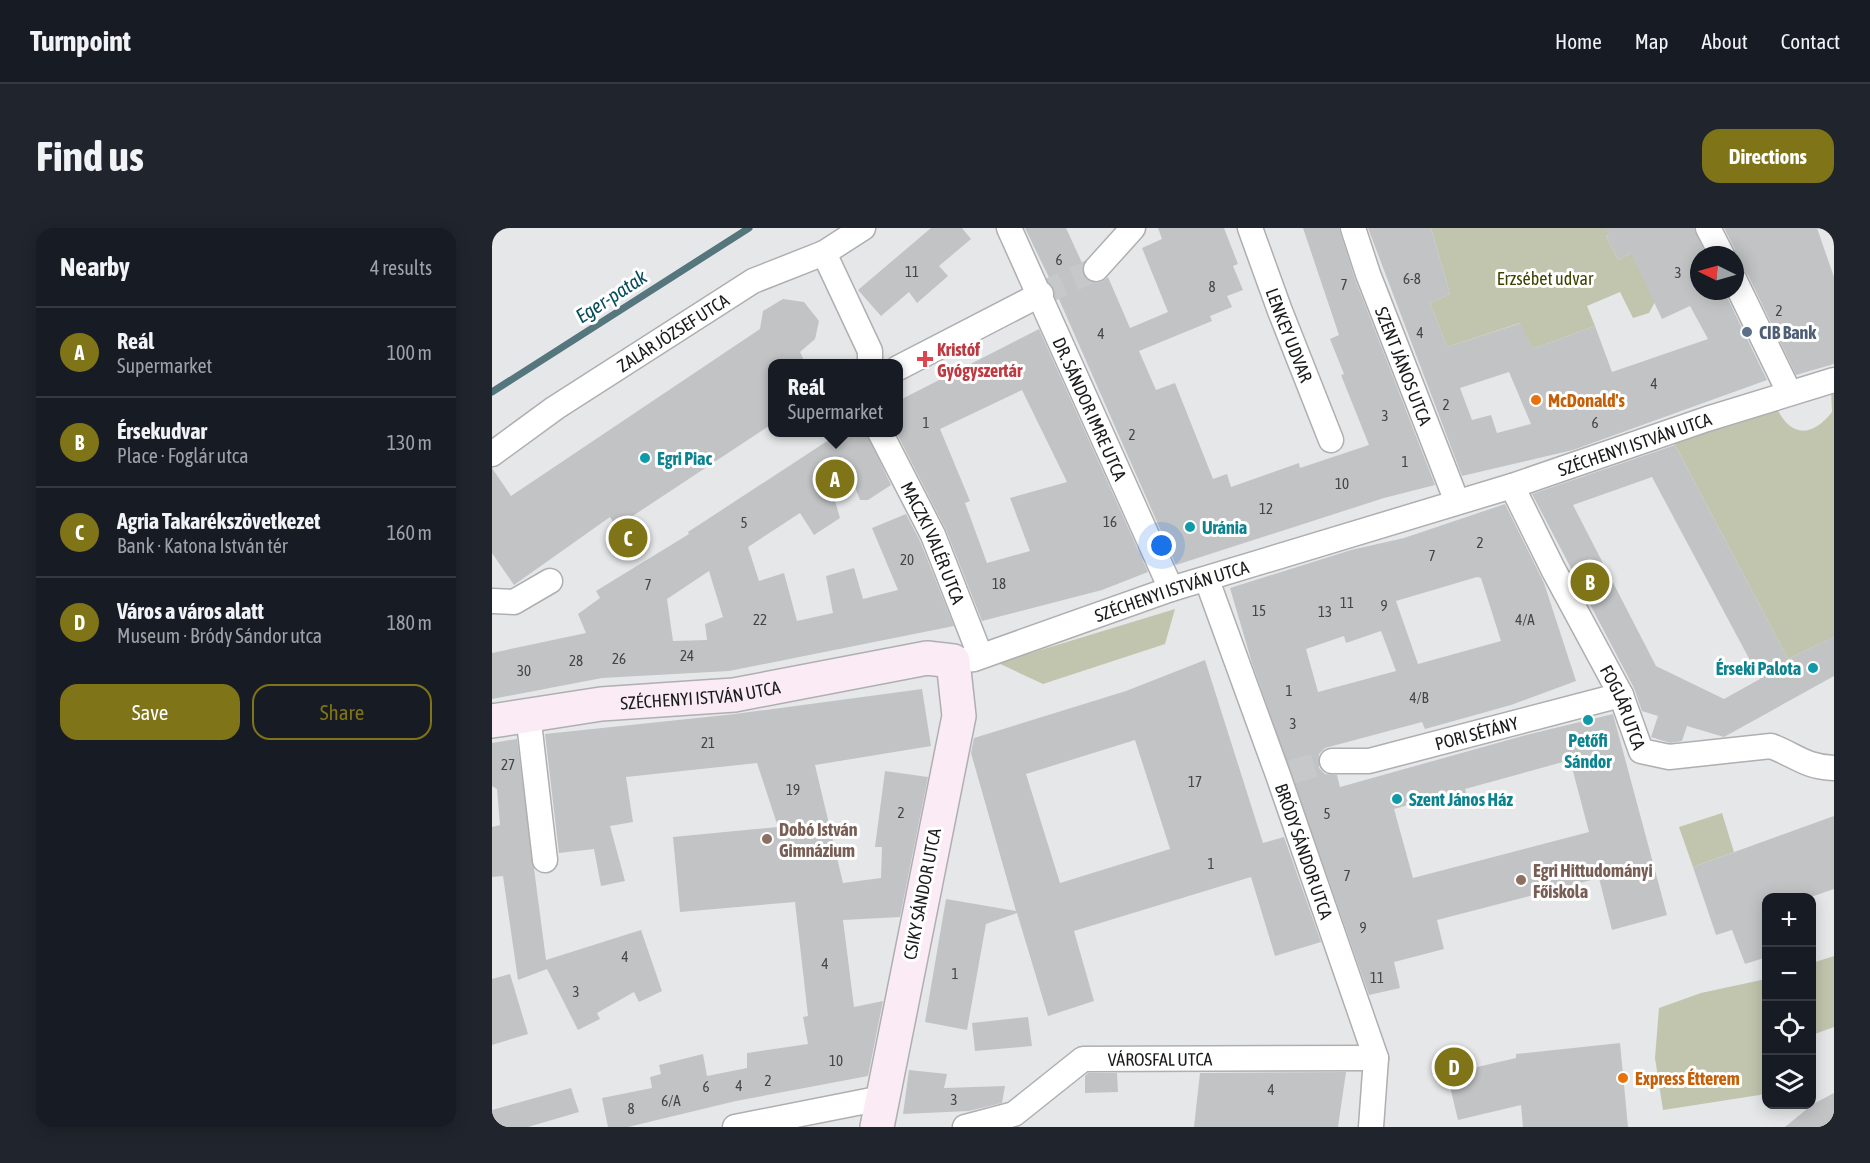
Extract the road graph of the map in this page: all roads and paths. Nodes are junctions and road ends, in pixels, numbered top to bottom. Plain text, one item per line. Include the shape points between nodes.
1 (862, 228) edge
2 (1009, 228) edge
3 (1133, 228) edge
4 (1250, 228) edge
5 (1353, 228) edge
6 (1708, 228) edge
7 (1717, 246) edge
8 (824, 253) junction
9 (1096, 269) tunnel mouth
10 (1041, 294) junction
11 (1744, 300) edge
12 (870, 359) edge
13 (903, 365) edge
14 (1834, 380) edge
15 (1789, 392) junction
16 (883, 437) edge
17 (1331, 440) dead end
18 (492, 454) edge
19 (1512, 486) junction
20 (1457, 501) junction
21 (1207, 580) junction
22 (550, 581) dead end
23 (1171, 589) junction
24 (492, 602) edge
25 (967, 658) junction
26 (1621, 695) junction
27 (528, 714) junction
28 (492, 721) edge
29 (1332, 761) tunnel mouth
30 (1834, 768) edge
31 (545, 860) dead end
32 (1376, 1058) junction
33 (879, 1112) edge
34 (735, 1127) edge
35 (965, 1127) edge
36 (1371, 1127) edge

1 - 8 street, ZALÁR JÓZSEF UTCA
2 - 10 street, DR. SÁNDOR IMRE UTCA
3 - 9 street
4 - 17 street, LENKEY UDVAR
5 - 20 street, SZENT JÁNOS UTCA
6 - 7 street
8 - 12 street via 870,351
8 - 18 street, ZALÁR JÓZSEF UTCA via 753,281 555,408
10 - 13 street
10 - 23 street, DR. SÁNDOR IMRE UTCA
11 - 15 street
14 - 15 street, SZÉCHENYI ISTVÁN UTCA
15 - 19 street, SZÉCHENYI ISTVÁN UTCA
16 - 25 street, MACZKI VALÉR UTCA via 933,535
19 - 20 street, SZÉCHENYI ISTVÁN UTCA
19 - 26 street, FOGLÁR UTCA
20 - 21 street, SZÉCHENYI ISTVÁN UTCA
21 - 23 street, SZÉCHENYI ISTVÁN UTCA
21 - 32 street, BRÓDY SÁNDOR UTCA via 1285,774
22 - 24 street via 514,602
23 - 25 street, SZÉCHENYI ISTVÁN UTCA
25 - 27 street, SZÉCHENYI ISTVÁN UTCA via 927,658 734,695 601,704
25 - 33 street, CSIKY SÁNDOR UTCA via 959,716
26 - 29 street, PORI SÉTÁNY via 1369,761
26 - 30 street, FOGLÁR UTCA via 1641,751 1669,757 1771,746 1794,759
27 - 28 street, SZÉCHENYI ISTVÁN UTCA
27 - 31 street
32 - 35 street, VÁROSFAL UTCA via 1083,1059 1014,1114
32 - 36 street, BRÓDY SÁNDOR UTCA
33 - 34 street

